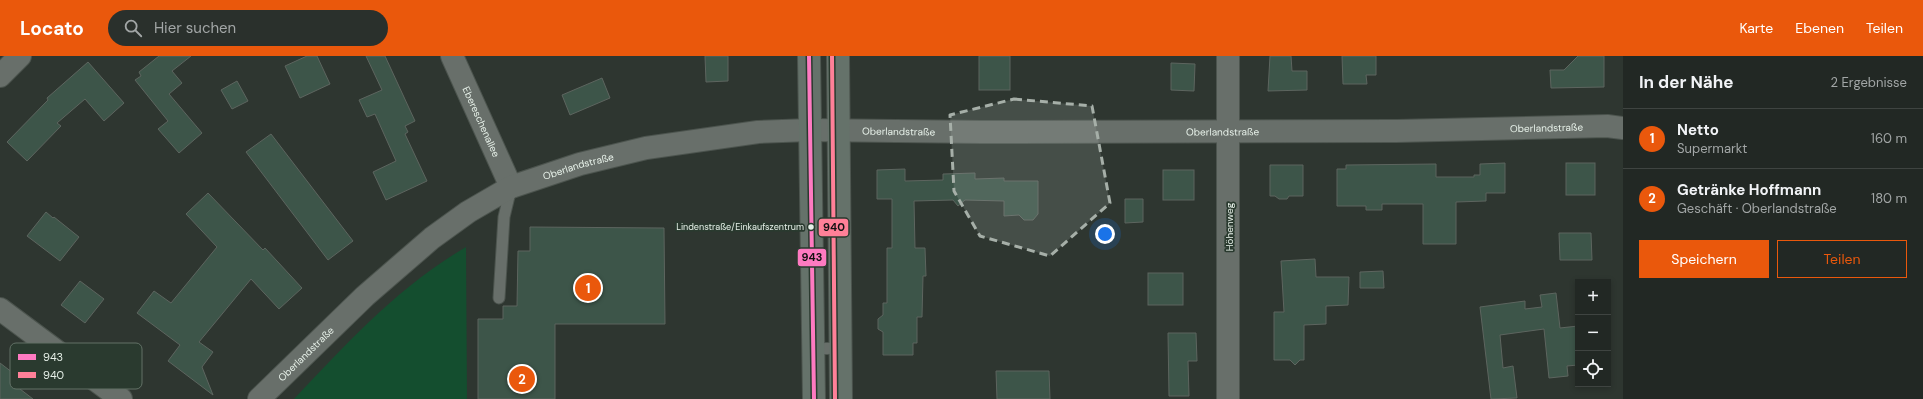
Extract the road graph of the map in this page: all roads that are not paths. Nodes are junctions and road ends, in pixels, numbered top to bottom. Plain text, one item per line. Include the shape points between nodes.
1 (20, 56) edge
2 (452, 56) edge
3 (809, 56) edge
4 (838, 56) edge
5 (1228, 56) edge
6 (0, 76) edge
7 (1623, 128) edge
8 (810, 130) junction
9 (839, 130) junction
10 (1229, 131) junction
11 (511, 187) junction
12 (499, 298) dead end
13 (0, 309) edge
14 (46, 343) edge
15 (840, 348) junction
16 (813, 349) junction
17 (108, 389) edge
18 (121, 399) edge
19 (259, 399) edge
20 (814, 399) edge
21 (841, 399) edge
22 (1228, 399) edge

1 - 6 street
2 - 11 street, Ebereschenallee
3 - 8 street
4 - 9 street
5 - 10 street, Höhenweg
7 - 10 street, Oberlandstraße via 1607,126 1397,131
8 - 9 street, Oberlandstraße
8 - 11 street, Oberlandstraße via 758,132 646,148 580,164
8 - 16 street
9 - 10 street, Oberlandstraße
9 - 15 street
10 - 22 street, Höhenweg
11 - 12 lane via 504,217
11 - 19 street, Oberlandstraße via 468,212 432,238 341,317
13 - 14 street
15 - 16 lane
15 - 21 street
16 - 20 street
17 - 18 street

